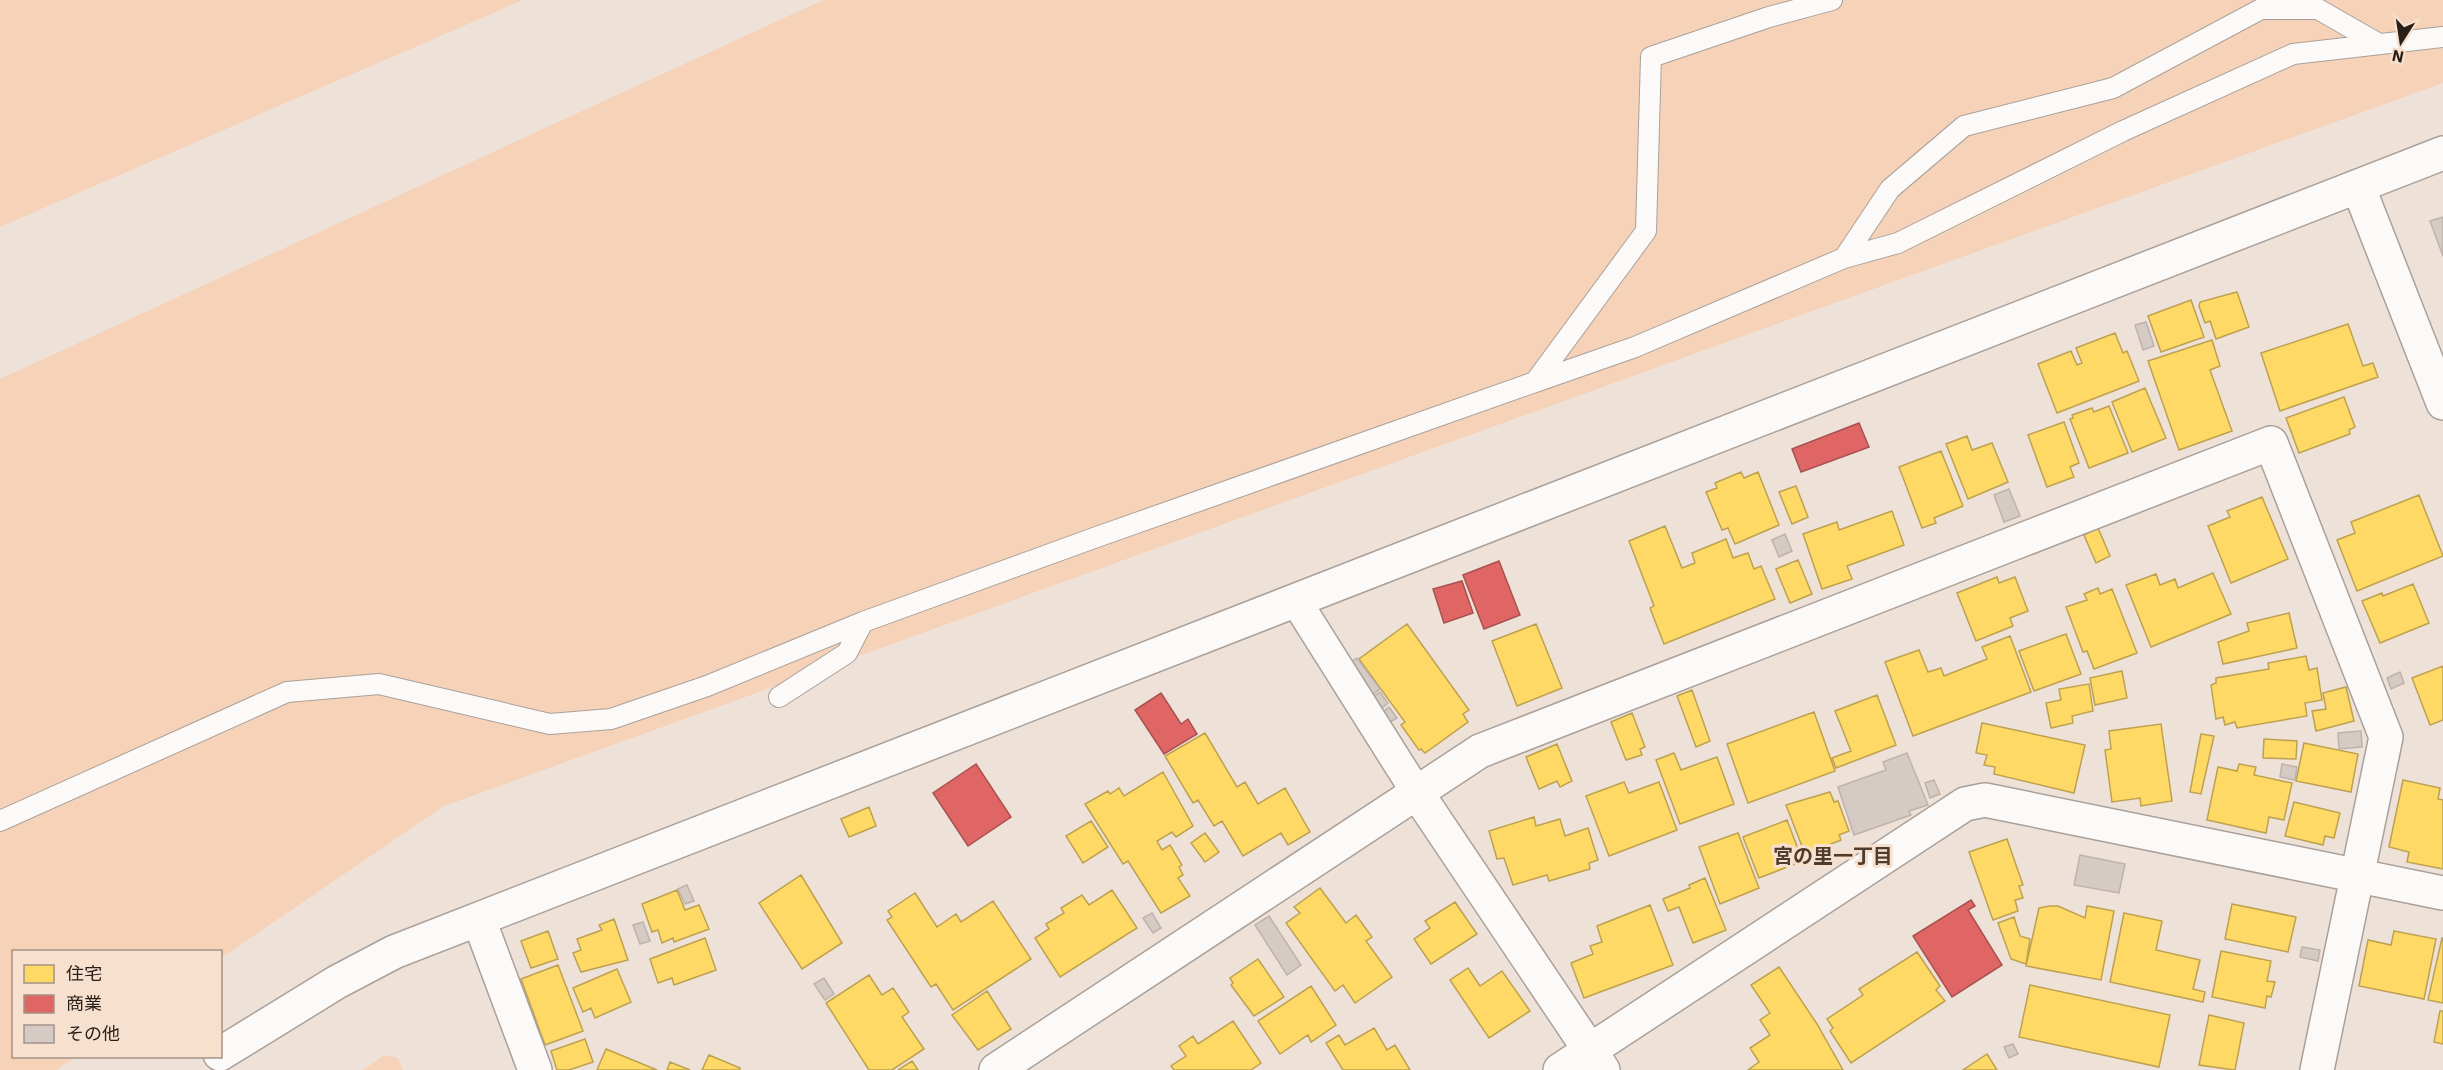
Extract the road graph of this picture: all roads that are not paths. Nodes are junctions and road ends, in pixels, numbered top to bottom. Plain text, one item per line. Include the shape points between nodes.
1 (1832, 0) edge
2 (2443, 37) edge
3 (2379, 44) junction
4 (2443, 153) edge
5 (2358, 186) junction
6 (1844, 258) junction
7 (1535, 382) junction
8 (2443, 403) edge
9 (1296, 601) junction
10 (863, 622) junction
11 (779, 697) dead end
12 (1417, 793) junction
13 (0, 821) edge
14 (2357, 876) junction
15 (2443, 893) edge
16 (479, 920) junction
17 (222, 1053) edge
18 (216, 1058) edge
19 (1597, 1060) edge
20 (204, 1070) edge
21 (535, 1070) edge
22 (996, 1070) edge
23 (1560, 1070) edge
24 (2317, 1070) edge

1 - 7 lane via 1769,16 1651,57 1646,231
2 - 3 lane
3 - 6 lane via 2293,54 2123,130 1898,243
3 - 6 lane via 2318,9 2261,9 2113,88 1964,126 1890,189
4 - 5 street
5 - 8 street
5 - 9 street
6 - 7 lane via 1635,347
7 - 10 lane
9 - 12 street
9 - 16 street
10 - 11 lane via 847,653
10 - 13 lane via 707,686 611,719 550,724 379,684 287,692
12 - 14 street via 1480,751 2271,443 2386,737
12 - 19 street
12 - 22 street
14 - 15 street
14 - 19 street via 1985,800 1965,804
14 - 24 street
16 - 17 street via 394,952 337,982
16 - 21 street
18 - 20 street
19 - 23 street

